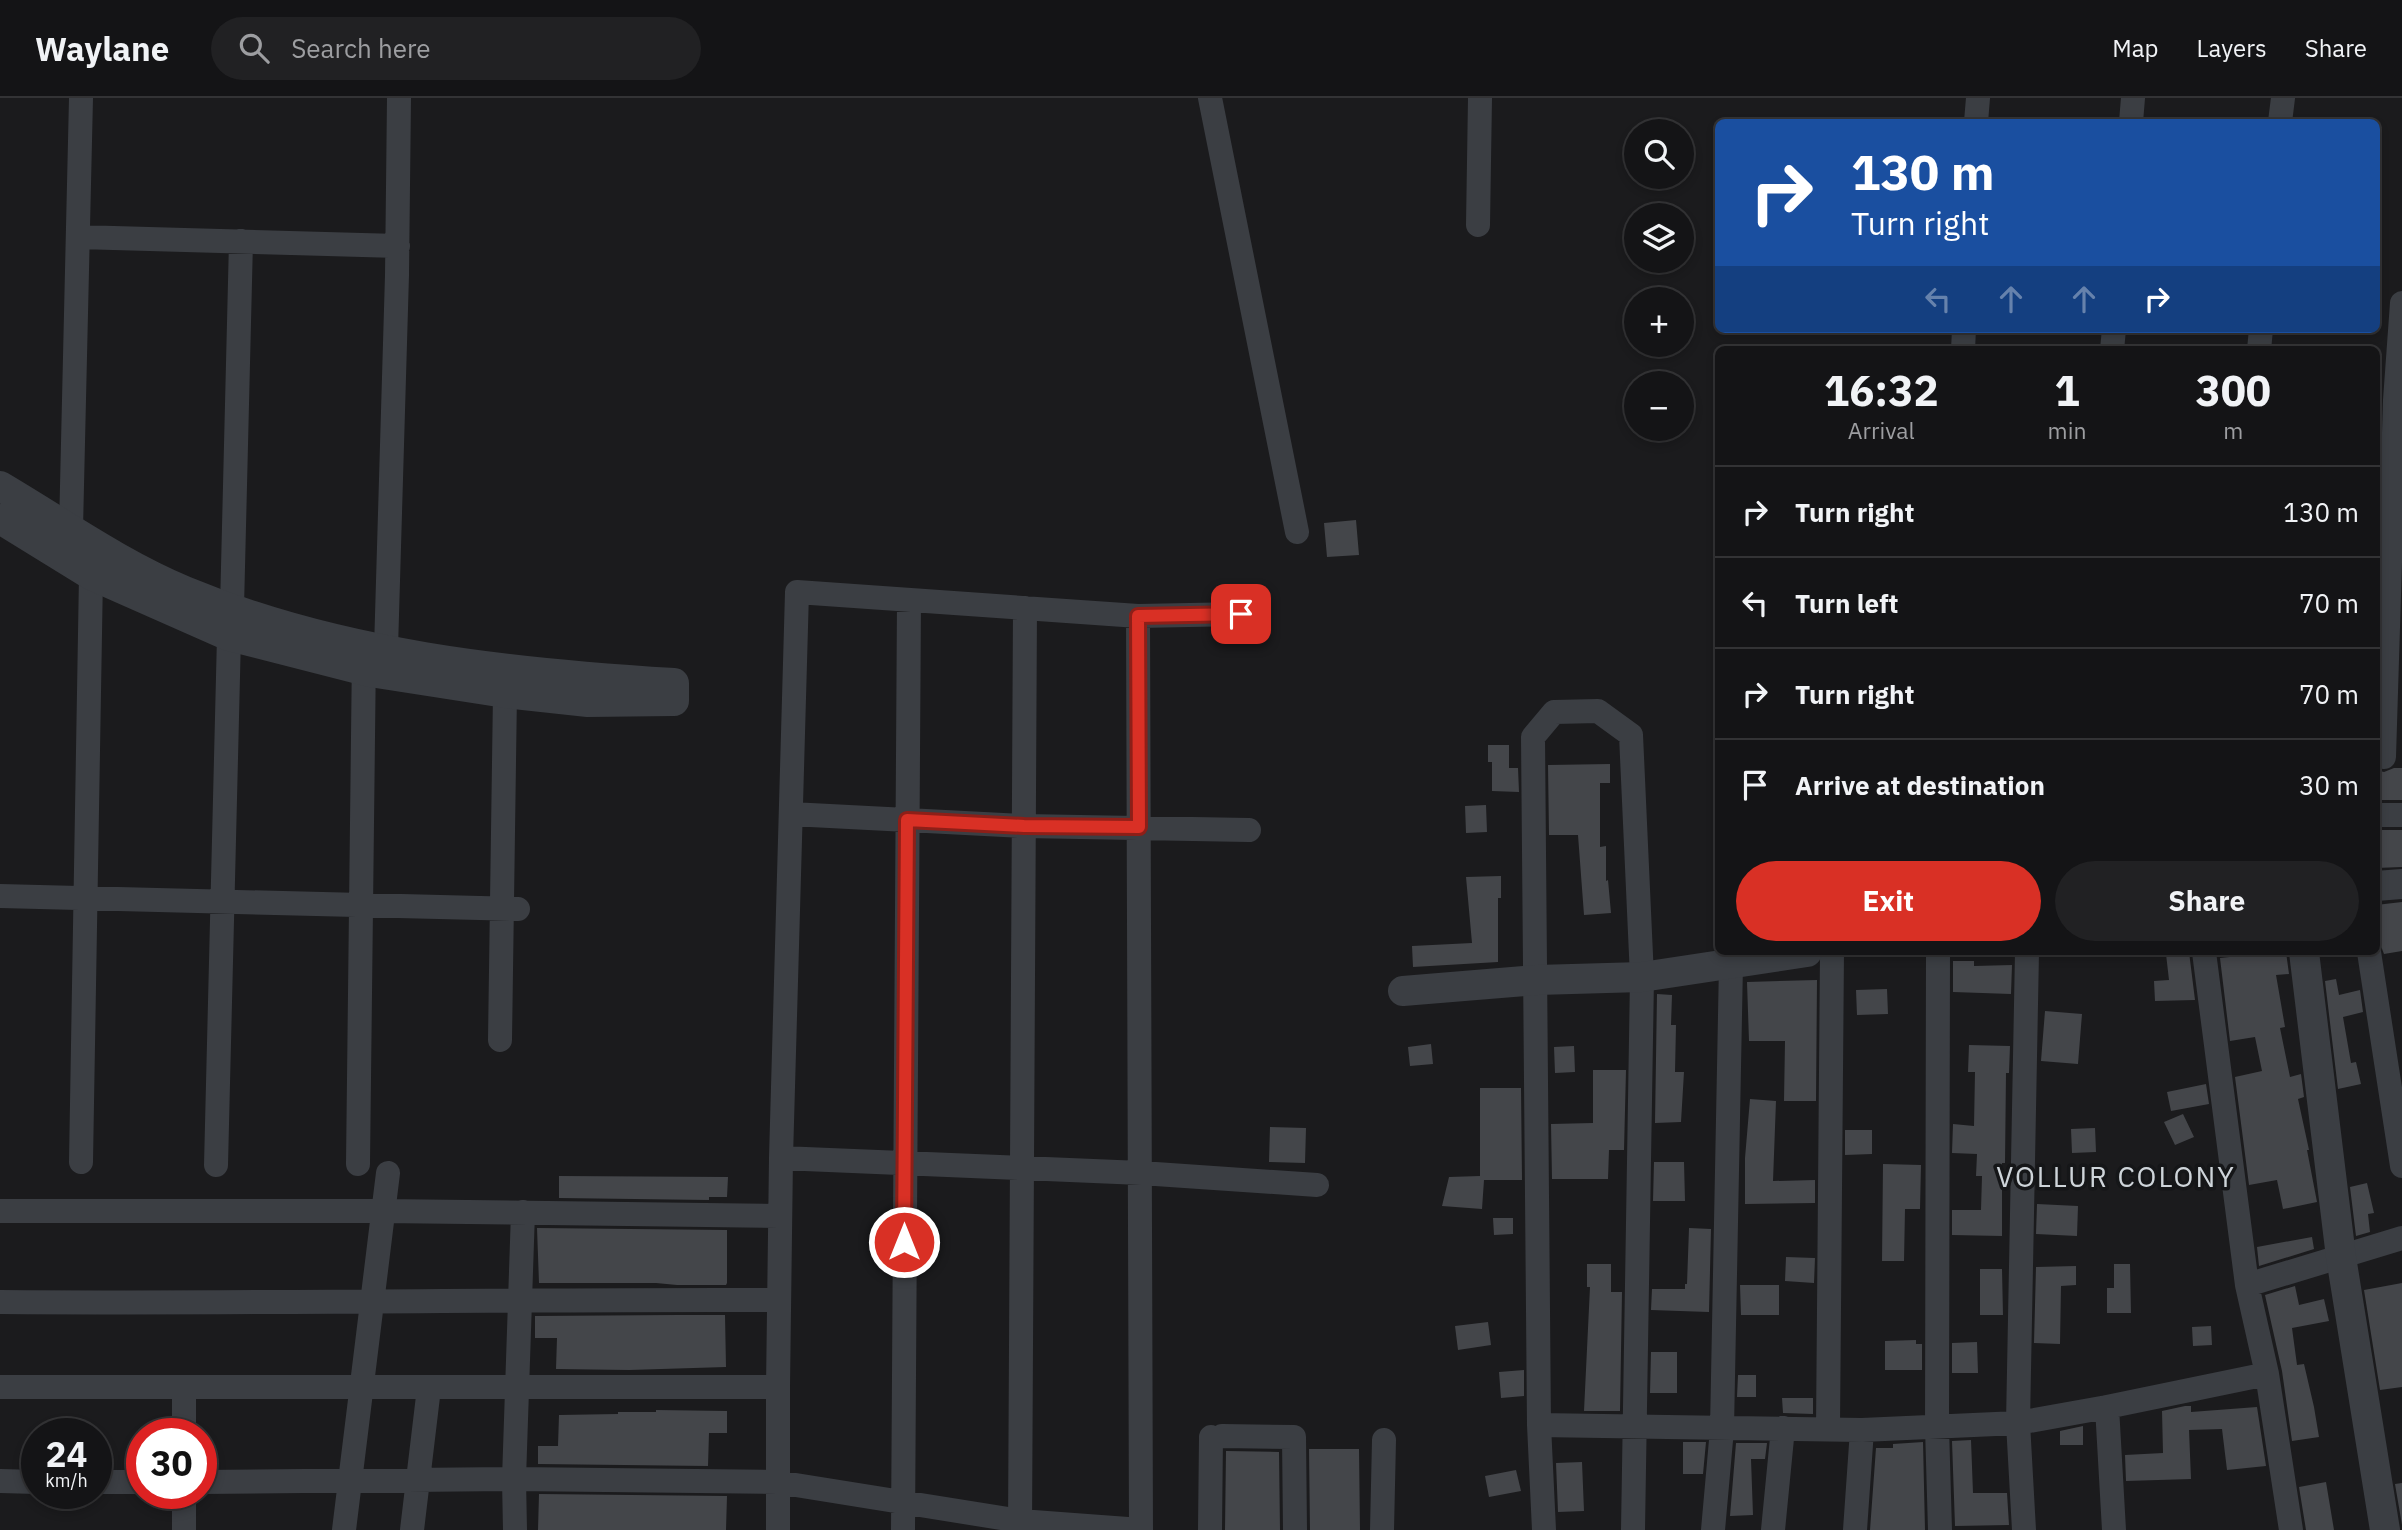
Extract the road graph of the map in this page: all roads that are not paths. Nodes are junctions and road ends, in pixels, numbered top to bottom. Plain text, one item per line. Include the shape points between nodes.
1 (82, 98) edge
2 (399, 98) edge
3 (1210, 98) edge
4 (1480, 98) edge
5 (1978, 98) edge
6 (2133, 98) edge
7 (2283, 98) edge
8 (1976, 119) edge
9 (2131, 119) edge
10 (2280, 119) edge
11 (1478, 225) dead end
12 (78, 237) junction
13 (241, 241) junction
14 (398, 246) junction
15 (2402, 303) edge
16 (2391, 401) edge
17 (0, 486) edge
18 (0, 519) edge
19 (71, 529) junction
20 (1297, 532) dead end
21 (97, 562) junction
22 (909, 600) junction
23 (1026, 608) junction
24 (1241, 614) dead end
25 (1138, 616) junction
26 (230, 622) junction
27 (371, 654) junction
28 (505, 693) junction
29 (2387, 758) edge
30 (791, 814) junction
31 (2380, 815) edge
32 (2402, 815) edge
33 (907, 820) junction
34 (1024, 826) junction
35 (1139, 827) junction
36 (1249, 830) dead end
37 (2402, 884) edge
38 (2380, 886) edge
39 (0, 896) edge
40 (86, 898) junction
41 (222, 902) junction
42 (360, 905) junction
43 (510, 909) junction
44 (1788, 955) edge
45 (1832, 955) edge
46 (1938, 955) edge
47 (2027, 955) edge
48 (2204, 955) edge
49 (2304, 955) edge
50 (2370, 955) edge
51 (1731, 964) junction
52 (1642, 977) junction
53 (1536, 979) junction
54 (1403, 991) dead end
55 (500, 1040) dead end
56 (781, 1158) junction
57 (81, 1162) dead end
58 (904, 1163) junction
59 (358, 1164) dead end
60 (216, 1165) dead end
61 (2402, 1166) edge
62 (1022, 1169) junction
63 (388, 1173) dead end
64 (1141, 1173) junction
65 (1317, 1185) dead end
66 (0, 1211) edge
67 (383, 1211) junction
68 (523, 1212) junction
69 (779, 1216) junction
70 (2402, 1238) edge
71 (2341, 1258) junction
72 (2248, 1285) junction
73 (522, 1299) junction
74 (779, 1300) junction
75 (0, 1302) edge
76 (372, 1302) junction
77 (2267, 1374) junction
78 (0, 1387) edge
79 (184, 1387) junction
80 (778, 1387) junction
81 (362, 1388) junction
82 (429, 1388) junction
83 (519, 1388) junction
84 (2107, 1407) junction
85 (184, 1418) edge
86 (2018, 1423) junction
87 (1539, 1424) junction
88 (1636, 1426) junction
89 (1937, 1427) junction
90 (1722, 1429) junction
91 (1783, 1429) junction
92 (1828, 1429) junction
93 (1862, 1430) junction
94 (1384, 1440) dead end
95 (514, 1479) junction
96 (418, 1480) junction
97 (0, 1481) edge
98 (351, 1481) junction
99 (21, 1482) edge
100 (217, 1482) edge
101 (777, 1482) junction
102 (904, 1504) junction
103 (184, 1509) edge
104 (2402, 1525) edge
105 (1020, 1526) edge
106 (184, 1530) edge
107 (344, 1530) edge
108 (412, 1530) edge
109 (515, 1530) edge
110 (778, 1530) edge
111 (903, 1530) edge
112 (1141, 1530) edge
113 (1210, 1530) edge
114 (1296, 1530) edge
115 (1382, 1530) edge
116 (1544, 1530) edge
117 (1633, 1530) edge
118 (1713, 1530) edge
119 (1773, 1530) edge
120 (1855, 1530) edge
121 (1940, 1530) edge
122 (2024, 1530) edge
123 (2114, 1530) edge
124 (2291, 1530) edge
125 (2385, 1530) edge

1 - 12 street
2 - 14 street
3 - 20 street
4 - 11 street
5 - 8 street
6 - 9 street
7 - 10 street
12 - 13 street
12 - 19 street
13 - 14 street
13 - 26 street
14 - 27 street
15 - 16 street
16 - 29 street
17 - 19 street
18 - 21 street
19 - 21 street
21 - 26 street
21 - 40 street
22 - 23 street
22 - 30 street via 797,593
22 - 33 street
23 - 25 street
23 - 34 street
24 - 25 street
25 - 35 street
26 - 27 street
26 - 41 street
27 - 28 street
27 - 28 street via 573,677 674,683 674,701 588,702
27 - 42 street
28 - 43 street
30 - 33 street
30 - 56 street
31 - 32 street
33 - 34 street
33 - 58 street
34 - 35 street
34 - 62 street
35 - 36 street
35 - 64 street
37 - 38 street
39 - 40 street
40 - 41 street
40 - 57 street
41 - 42 street
41 - 60 street
42 - 43 street
42 - 59 street
43 - 55 street
44 - 51 street
45 - 92 street
46 - 89 street
47 - 86 street
48 - 72 street
49 - 71 street
50 - 61 street
51 - 52 street
51 - 90 street
52 - 53 street
52 - 53 street via 1631,735 1598,711 1554,712 1533,737
52 - 88 street
53 - 54 street
53 - 87 street
56 - 58 street
56 - 69 street
58 - 62 street
58 - 102 street
62 - 64 street
62 - 105 street
63 - 67 street
64 - 65 street
64 - 112 street
66 - 67 street
67 - 68 street
67 - 76 street
68 - 69 street
68 - 73 street
69 - 74 street
70 - 71 street
71 - 72 street
71 - 125 street
72 - 77 street
73 - 74 street
73 - 76 street
73 - 83 street
74 - 80 street
75 - 76 street
76 - 81 street
77 - 84 street
77 - 124 street
78 - 79 street
79 - 81 street
79 - 85 street
80 - 83 street
80 - 101 street
81 - 82 street
81 - 98 street
82 - 83 street
82 - 96 street
83 - 95 street
84 - 86 street
84 - 123 street
86 - 89 street
86 - 122 street
87 - 88 street
87 - 116 street
88 - 90 street
88 - 117 street
89 - 93 street
89 - 121 street
90 - 91 street
90 - 118 street
91 - 92 street
91 - 119 street
92 - 93 street
93 - 120 street
94 - 115 street
95 - 96 street
95 - 101 street
95 - 109 street
96 - 98 street
96 - 108 street
97 - 99 street
98 - 100 street
98 - 107 street
101 - 102 street
101 - 110 street
102 - 105 street
102 - 111 street
103 - 106 street
104 - 125 street
105 - 112 street
113 - 114 street via 1217,1436 1294,1437

